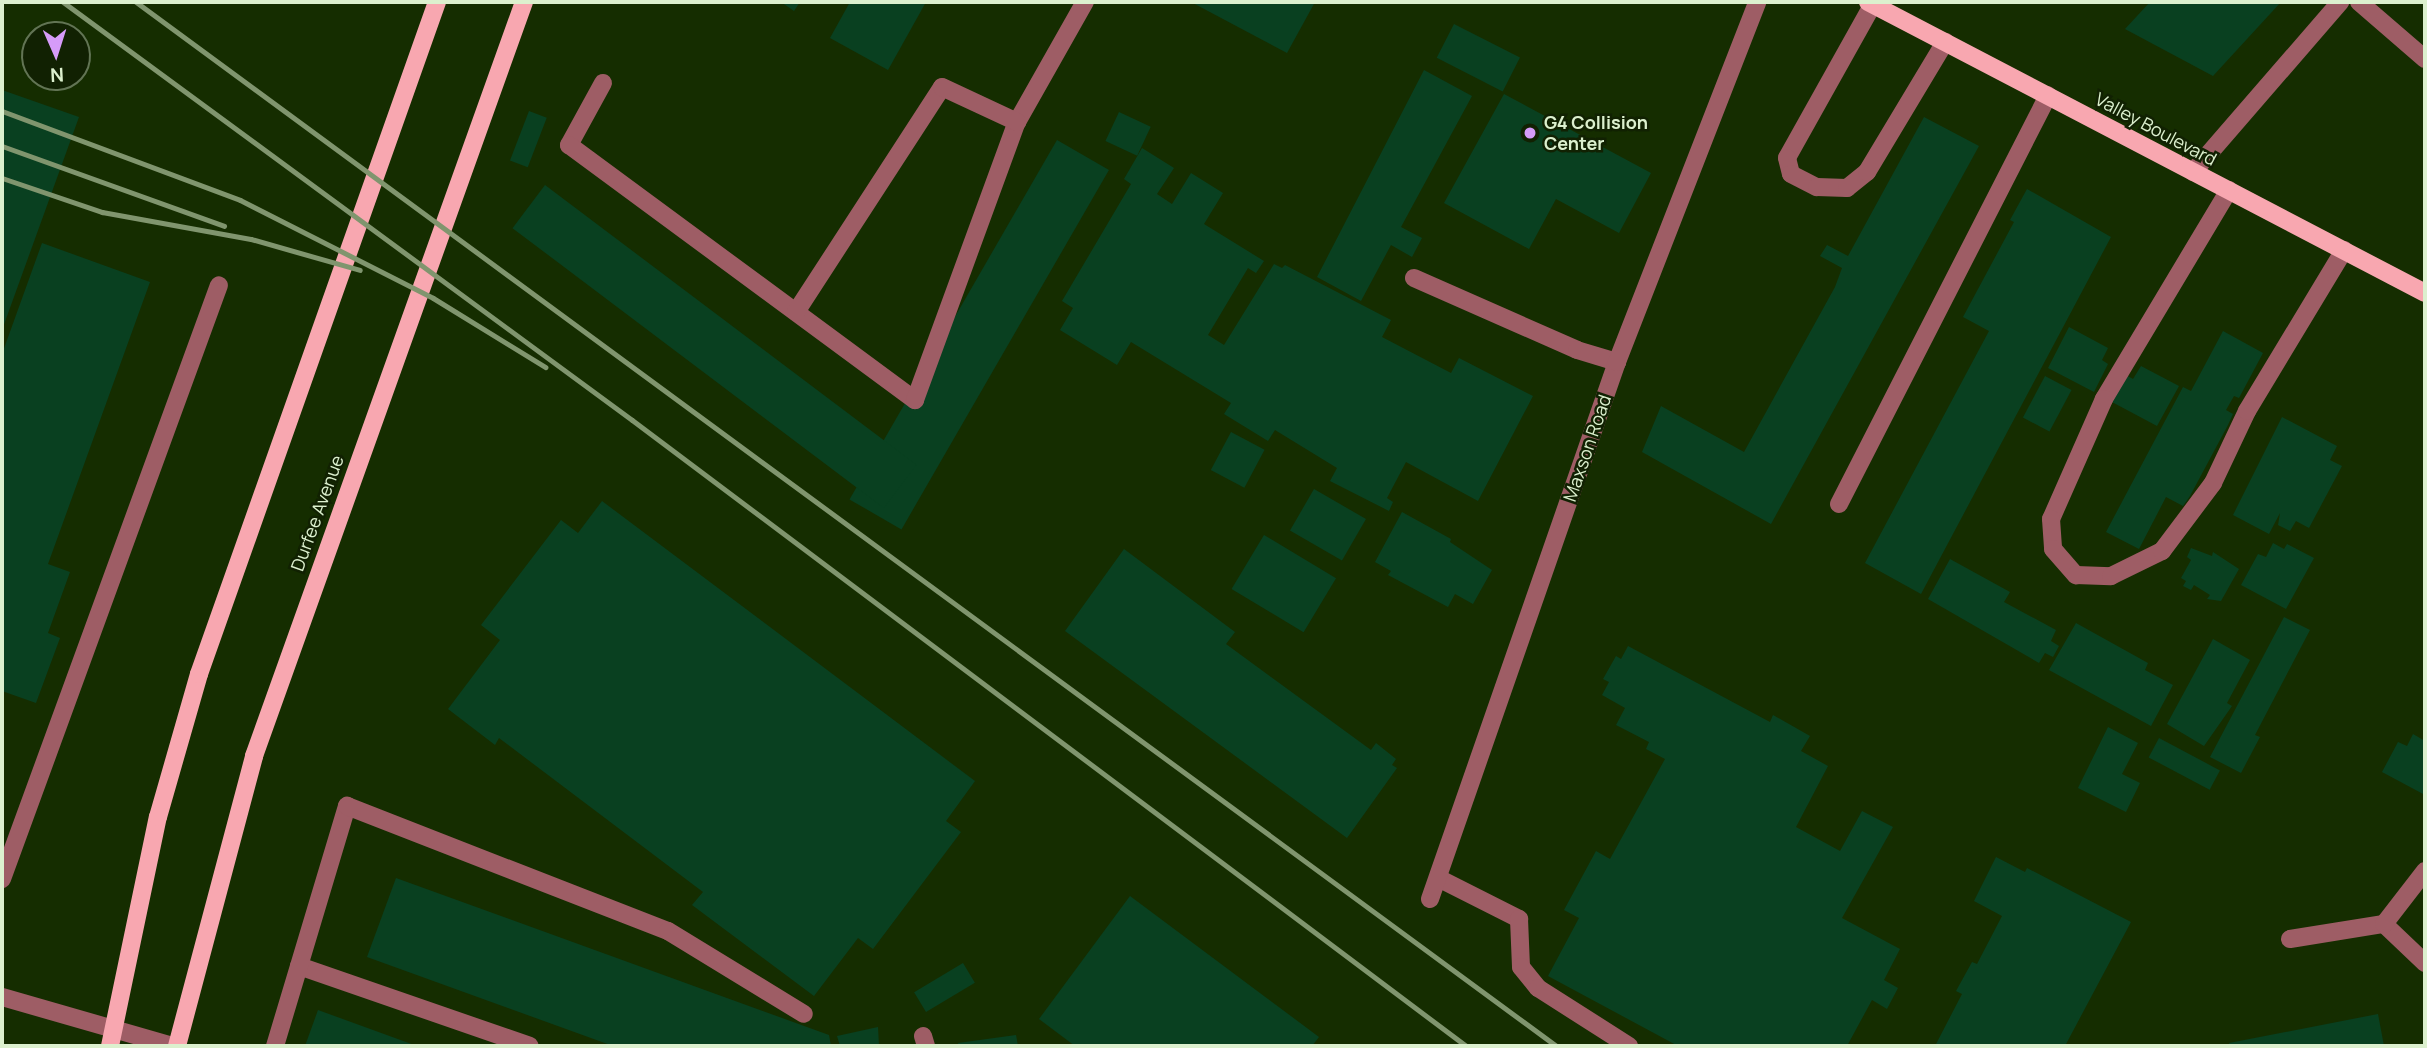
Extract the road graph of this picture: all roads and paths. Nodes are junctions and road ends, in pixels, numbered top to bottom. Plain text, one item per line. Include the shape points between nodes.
1 (438, 2) edge
2 (524, 2) edge
3 (1085, 2) edge
4 (1757, 2) edge
5 (2340, 2) edge
6 (2359, 2) edge
7 (1870, 3) edge
8 (1945, 42) junction
9 (2425, 59) edge
10 (603, 83) dead end
11 (2048, 95) junction
12 (1017, 122) junction
13 (2193, 172) junction
14 (2229, 190) junction
15 (2344, 250) junction
16 (1414, 278) dead end
17 (219, 285) dead end
18 (2425, 293) edge
19 (796, 312) junction
20 (1617, 362) junction
21 (1839, 504) dead end
22 (2425, 871) edge
23 (2, 878) edge
24 (1438, 878) junction
25 (1430, 899) dead end
26 (2384, 924) junction
27 (2290, 939) dead end
28 (2425, 963) edge
29 (299, 966) junction
30 (2, 998) edge
31 (804, 1014) dead end
32 (114, 1028) junction
33 (110, 1046) edge
34 (175, 1046) edge
35 (275, 1046) edge
36 (530, 1046) edge
37 (1629, 1046) edge

1 - 32 main road via 199,674 158,817
2 - 34 main road, Durfee Avenue via 254,756
3 - 12 street
4 - 20 street, Maxson Road
5 - 13 street
6 - 9 street
7 - 8 main road, Valley Boulevard
7 - 8 street via 1787,158 1791,174 1817,187 1847,188 1867,172
8 - 11 main road, Valley Boulevard
10 - 19 street via 569,145
11 - 13 main road, Valley Boulevard
11 - 21 street
12 - 19 street via 942,87
12 - 19 street via 915,400
13 - 14 main road, Valley Boulevard
14 - 15 main road, Valley Boulevard
14 - 15 street via 2104,399 2051,519 2053,549 2077,575 2110,576 2162,551 2213,483 2247,411
15 - 18 main road, Valley Boulevard
16 - 20 street
17 - 23 street
20 - 24 street, Maxson Road
22 - 26 street
24 - 25 street, Maxson Road
24 - 37 street via 1519,919 1521,967 1538,988
26 - 27 street
26 - 28 street
29 - 31 street via 347,806 668,931
29 - 35 street
29 - 36 street
30 - 32 street
32 - 33 main road
32 - 34 street

